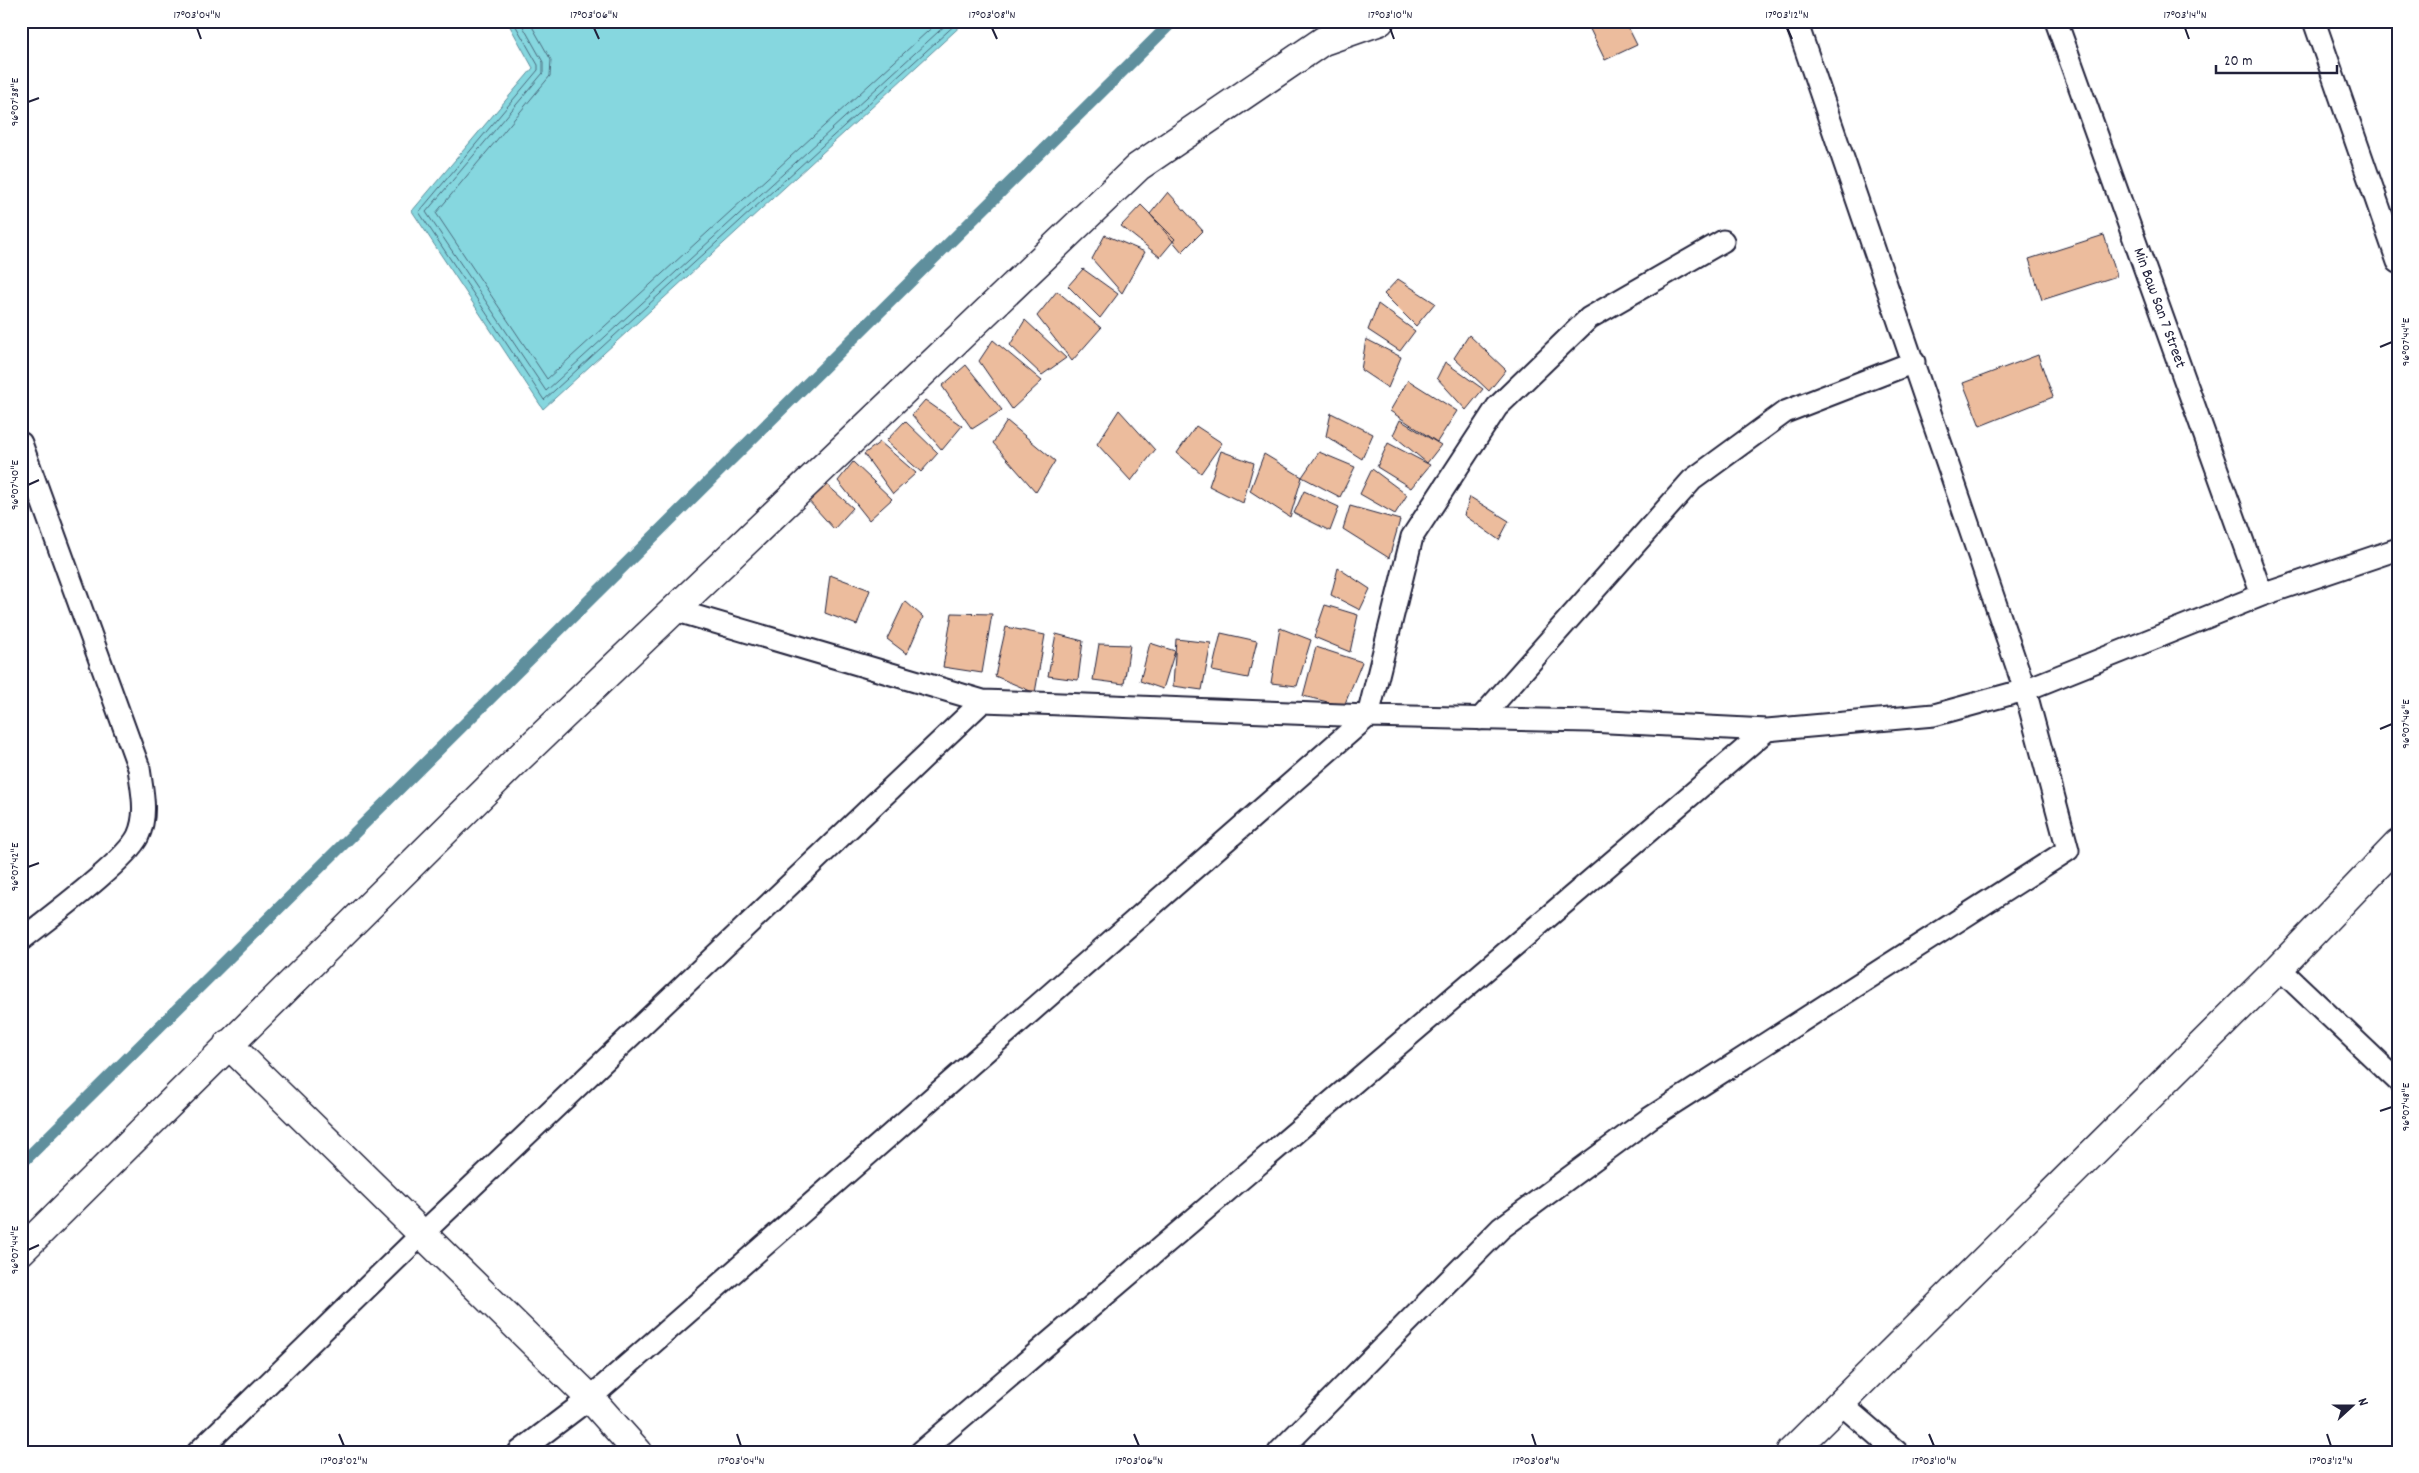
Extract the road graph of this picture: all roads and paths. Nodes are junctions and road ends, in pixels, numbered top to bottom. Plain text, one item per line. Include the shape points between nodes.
1 (1380, 21) edge
2 (1796, 21) edge
3 (2056, 21) edge
4 (2314, 21) edge
5 (1723, 241) dead end
6 (2398, 262) edge
7 (1914, 362) junction
8 (21, 443) edge
9 (2398, 549) edge
10 (2262, 595) junction
11 (674, 610) junction
12 (2025, 690) junction
13 (983, 701) junction
14 (1368, 716) junction
15 (1480, 719) junction
16 (1767, 730) junction
17 (2398, 844) edge
18 (21, 940) edge
19 (2279, 968) junction
20 (228, 1044) junction
21 (2398, 1080) edge
22 (422, 1234) junction
23 (21, 1251) edge
24 (590, 1398) junction
25 (1840, 1403) junction
26 (198, 1452) edge
27 (519, 1452) edge
28 (638, 1452) edge
29 (921, 1452) edge
30 (1279, 1452) edge
31 (1791, 1452) edge
32 (1897, 1452) edge

1 - 11 street via 1323,41 1138,166
2 - 7 lane
3 - 10 lane, Min Baw San 7 Street
4 - 6 lane
5 - 14 lane via 1589,318 1497,407 1412,537
7 - 12 lane
7 - 15 lane via 1785,412 1692,480
8 - 18 lane via 139,768 145,807 137,836 117,861
9 - 10 lane
10 - 12 lane
11 - 13 lane
11 - 20 street
12 - 16 lane via 1934,716
12 - 30 lane via 2068,850 1650,1118 1502,1228
13 - 14 lane
13 - 22 lane
14 - 15 lane
14 - 24 lane
15 - 16 lane
16 - 29 lane
17 - 19 street
19 - 21 lane
19 - 25 street
20 - 22 street
20 - 23 street
22 - 24 street
22 - 26 lane
24 - 27 lane
24 - 28 street
25 - 31 street
25 - 32 lane

